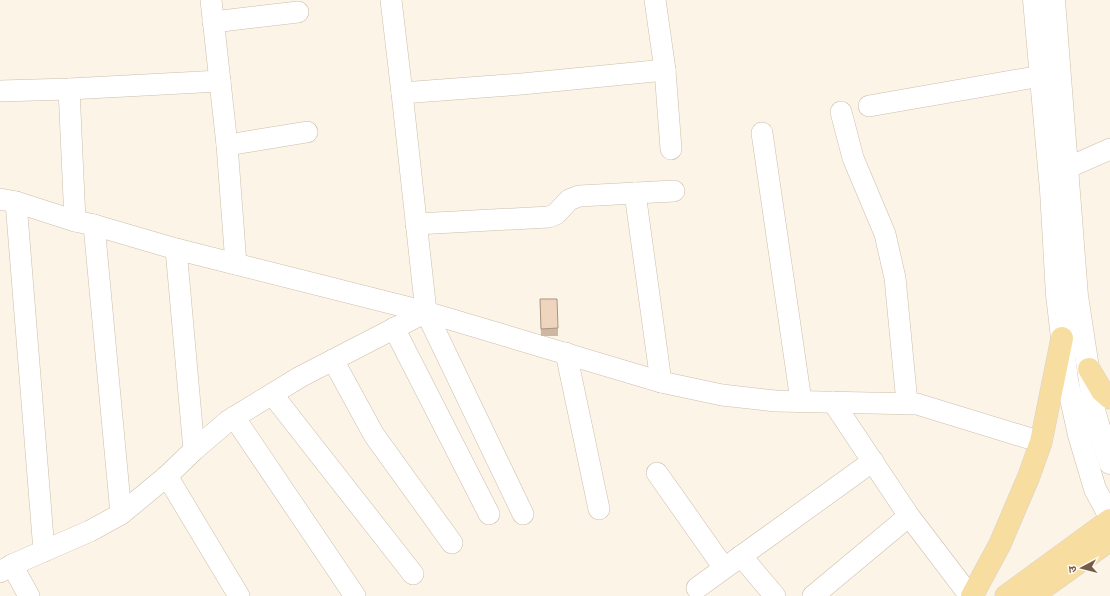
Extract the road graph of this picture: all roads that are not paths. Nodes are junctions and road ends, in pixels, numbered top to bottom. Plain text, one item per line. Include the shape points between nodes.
1 (211, 0) edge
2 (391, 0) edge
3 (655, 0) edge
4 (1034, 0) edge
5 (1054, 0) edge
6 (298, 12) dead end
7 (213, 22) junction
8 (665, 70) junction
9 (1041, 76) junction
10 (220, 81) junction
11 (69, 89) junction
12 (0, 90) edge
13 (402, 93) junction
14 (869, 106) dead end
15 (841, 112) dead end
16 (308, 132) dead end
17 (762, 133) dead end
18 (227, 145) junction
19 (1110, 149) edge
20 (671, 150) dead end
21 (1067, 168) junction
22 (674, 191) dead end
23 (635, 193) junction
24 (8, 200) edge
25 (84, 223) junction
26 (416, 224) junction
27 (176, 248) junction
28 (236, 264) junction
29 (1068, 298) junction
30 (426, 312) junction
31 (394, 328) junction
32 (1062, 338) junction
33 (566, 354) junction
34 (333, 360) junction
35 (1089, 369) junction
36 (661, 382) junction
37 (272, 394) junction
38 (1110, 398) edge
39 (801, 401) junction
40 (833, 402) junction
41 (907, 403) junction
42 (234, 417) junction
43 (1041, 442) junction
44 (194, 450) junction
45 (873, 461) junction
46 (1110, 463) edge
47 (657, 473) dead end
48 (167, 476) junction
49 (599, 509) dead end
50 (121, 514) junction
51 (489, 514) dead end
52 (523, 514) dead end
53 (909, 516) junction
54 (1110, 518) edge
55 (1110, 540) edge
56 (452, 543) dead end
57 (44, 551) junction
58 (741, 556) junction
59 (6, 568) edge
60 (724, 568) junction
61 (413, 574) dead end
62 (697, 588) dead end
63 (29, 596) edge
64 (239, 596) edge
65 (355, 596) edge
66 (775, 596) edge
67 (813, 596) edge
68 (971, 596) edge
69 (1006, 596) edge
70 (1032, 596) edge

1 - 7 street
2 - 13 street
3 - 8 street
4 - 9 street
5 - 21 street
6 - 7 street
7 - 10 street
8 - 13 street
8 - 20 street
9 - 14 street
9 - 29 street via 1051,190
10 - 11 street
10 - 18 street
11 - 12 street
11 - 25 street
13 - 26 street
15 - 41 street via 853,158 886,234 896,289
16 - 18 street
17 - 39 street
18 - 28 street
19 - 21 street
21 - 29 street
22 - 23 street
23 - 26 street via 579,196 569,200 556,214 549,217
23 - 36 street
24 - 25 street
24 - 57 street
25 - 27 street
25 - 50 street
26 - 30 street
27 - 28 street
27 - 44 street
28 - 30 street
29 - 32 street
29 - 35 street
30 - 31 street
30 - 33 street
30 - 52 street
31 - 34 street
31 - 51 street
32 - 43 main road
32 - 54 street via 1078,436 1095,489
33 - 36 street
33 - 49 street
34 - 37 street
34 - 56 street via 374,435
35 - 38 main road via 1102,391
35 - 46 street via 1095,414
36 - 39 street via 722,395
37 - 42 street
37 - 61 street
39 - 40 street
40 - 41 street
40 - 45 street
41 - 43 street
42 - 44 street
42 - 65 street
43 - 68 main road via 1000,544
44 - 48 street
45 - 53 street
45 - 58 street
47 - 60 street
48 - 50 street
48 - 64 street
50 - 57 street
53 - 67 street
53 - 68 street
54 - 69 main road
55 - 70 main road
57 - 59 street
58 - 60 street
58 - 66 street
59 - 63 street
60 - 62 street

